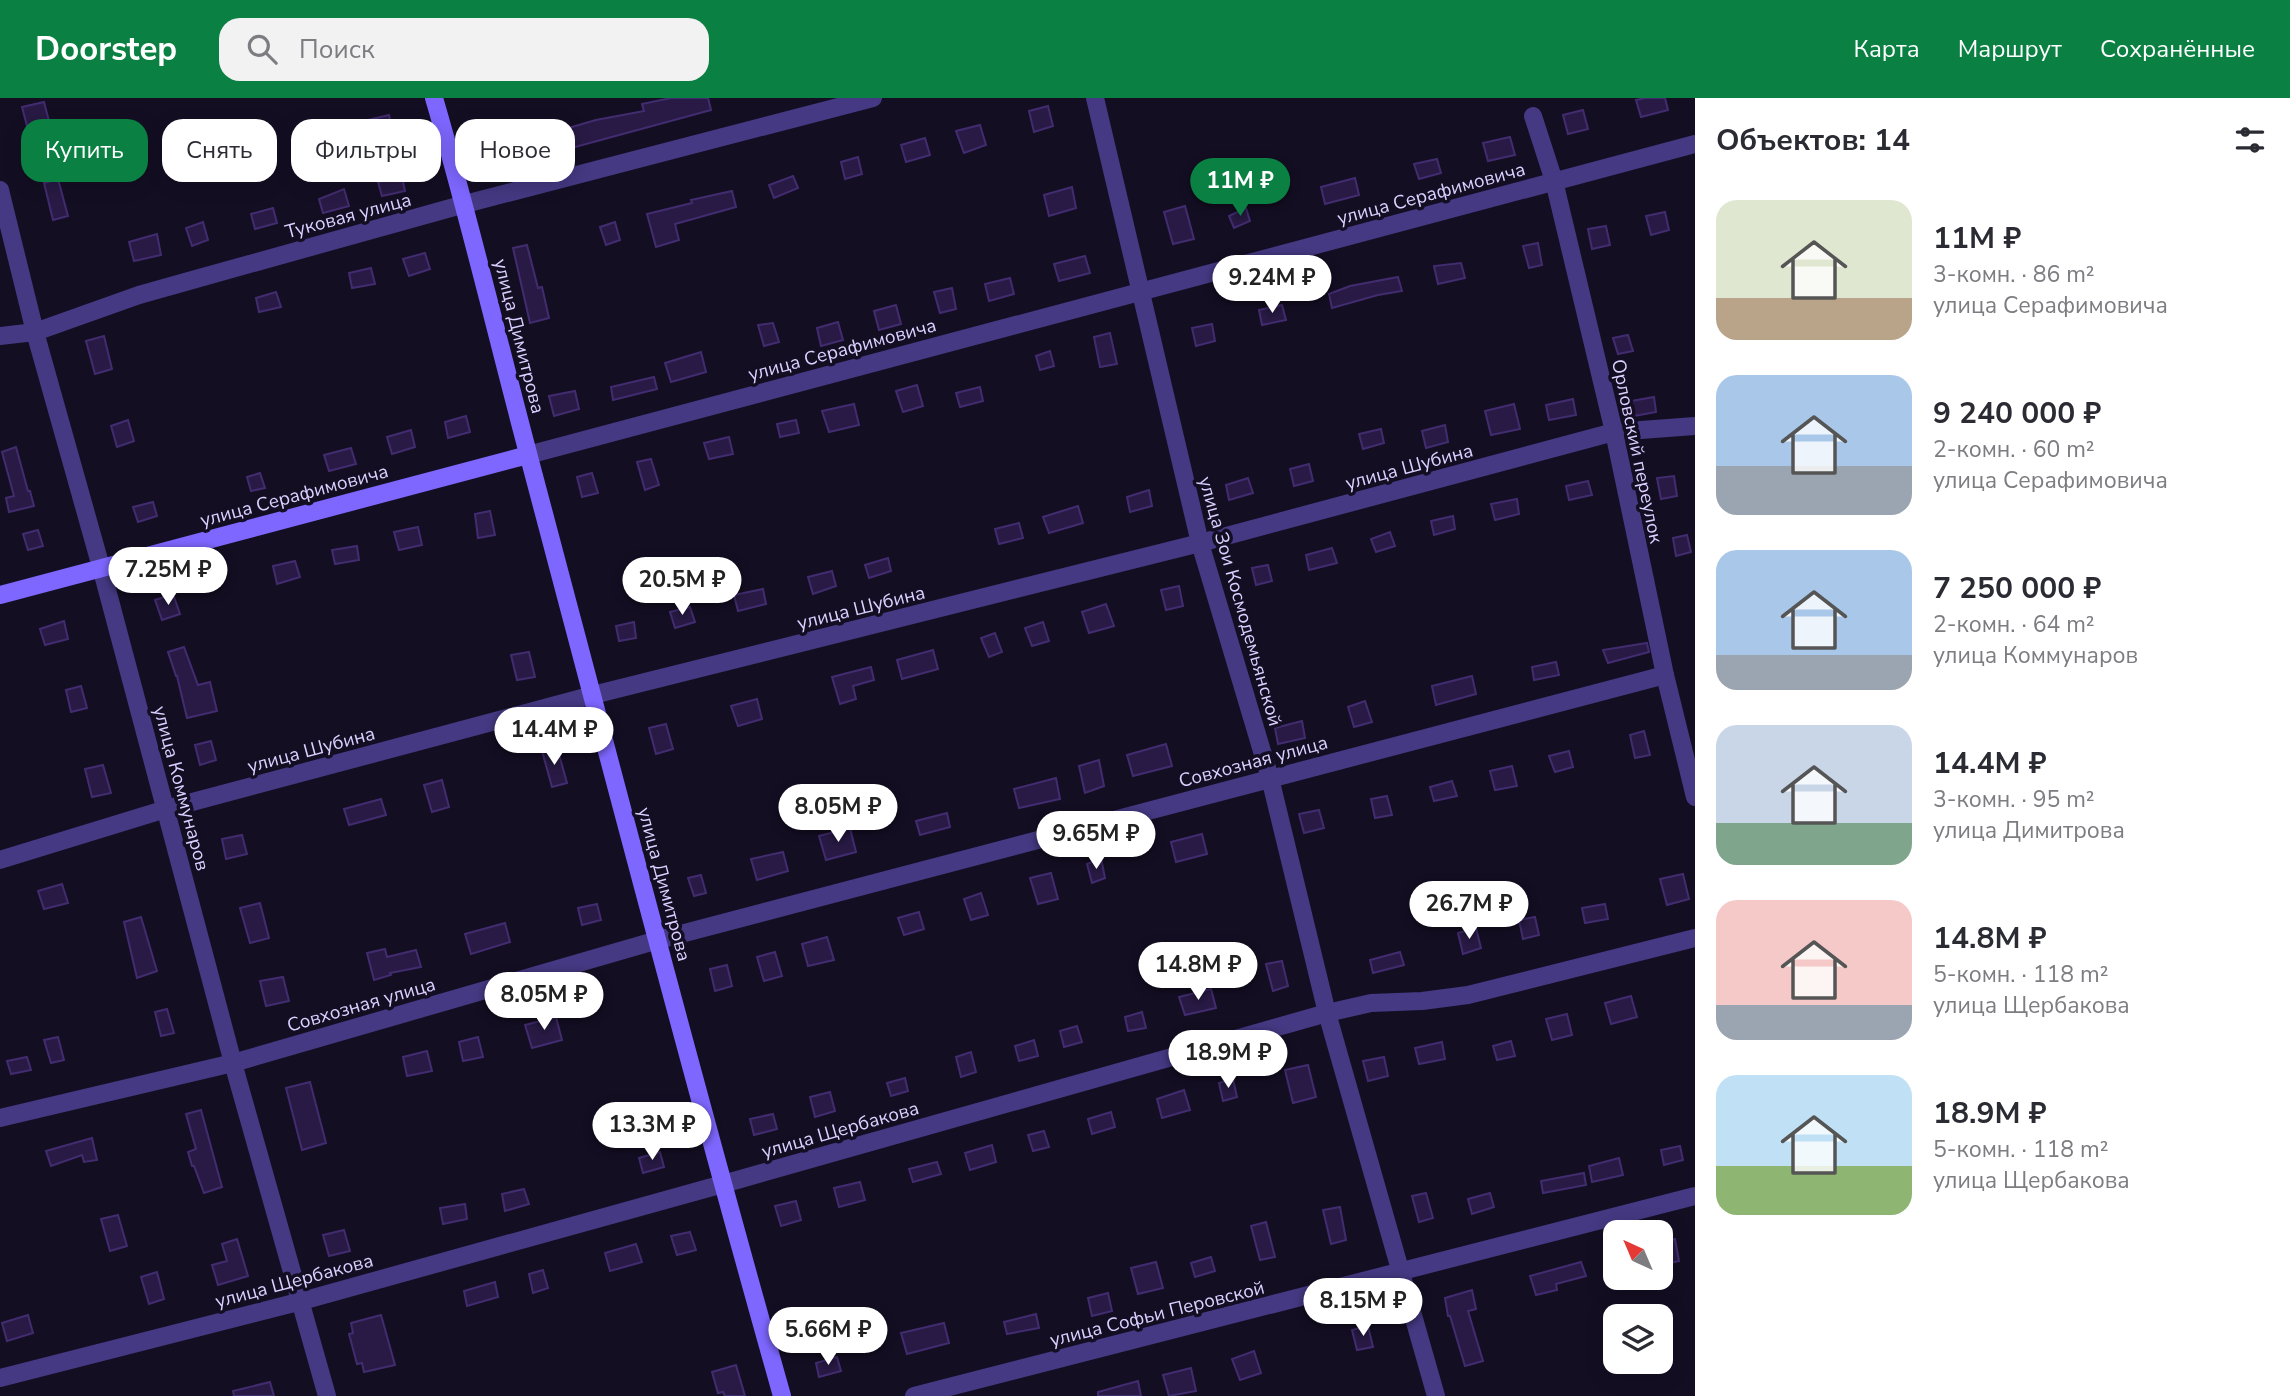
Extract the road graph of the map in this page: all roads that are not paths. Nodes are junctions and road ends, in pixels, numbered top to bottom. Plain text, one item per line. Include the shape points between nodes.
1 (434, 98) edge
2 (873, 98) edge
3 (1095, 98) edge
4 (1533, 116) dead end
5 (1695, 144) edge
6 (1554, 181) junction
7 (0, 190) edge
8 (465, 204) junction
9 (1142, 291) junction
10 (35, 332) junction
11 (0, 336) edge
12 (1695, 426) edge
13 (1614, 432) junction
14 (528, 455) junction
15 (1200, 543) junction
16 (102, 567) junction
17 (0, 595) edge
18 (1665, 675) junction
19 (593, 695) junction
20 (1270, 778) junction
21 (1695, 797) edge
22 (166, 809) junction
23 (0, 860) edge
24 (1695, 938) edge
25 (658, 940) junction
26 (1327, 1013) junction
27 (233, 1063) junction
28 (0, 1118) edge
29 (723, 1184) junction
30 (1695, 1196) edge
31 (1401, 1272) junction
32 (302, 1301) junction
33 (0, 1378) edge
34 (327, 1396) edge
35 (782, 1396) edge
36 (914, 1396) edge
37 (1436, 1396) edge

1 - 8 street, улица Димитрова
2 - 8 street, Туковая улица
3 - 9 street, улица Зои Космодемьянской
4 - 6 street, Орловский переулок
5 - 6 street, улица Серафимовича
6 - 9 street, улица Серафимовича
6 - 13 street, Орловский переулок
7 - 10 street, улица Коммунаров
8 - 10 street, Туковая улица via 139,295
8 - 14 street, улица Димитрова
9 - 14 street, улица Серафимовича
9 - 15 street, улица Зои Космодемьянской
10 - 11 street, Туковая улица
10 - 16 street, улица Коммунаров
12 - 13 street, улица Шубина
13 - 15 street, улица Шубина
13 - 18 street, Орловский переулок
14 - 16 street, улица Серафимовича
14 - 19 street, улица Димитрова
15 - 19 street, улица Шубина
15 - 20 street, улица Зои Космодемьянской
16 - 17 street, улица Серафимовича
16 - 22 street, улица Коммунаров
18 - 20 street, Совхозная улица
18 - 21 street, Орловский переулок
19 - 22 street, улица Шубина
19 - 25 street, улица Димитрова
20 - 25 street, Совхозная улица
20 - 26 street, улица Зои Космодемьянской
22 - 23 street, улица Шубина
22 - 27 street, улица Коммунаров
24 - 26 street, улица Щербакова via 1468,995 1371,1003
25 - 27 street, Совхозная улица
25 - 29 street, улица Димитрова
26 - 29 street, улица Щербакова
26 - 31 street, улица Зои Космодемьянской
27 - 28 street, Совхозная улица
27 - 32 street, улица Коммунаров
29 - 32 street, улица Щербакова
29 - 35 street, улица Димитрова
30 - 31 street, улица Софьи Перовской
31 - 36 street, улица Софьи Перовской
31 - 37 street, улица Зои Космодемьянской
32 - 33 street, улица Щербакова
32 - 34 street, улица Коммунаров

